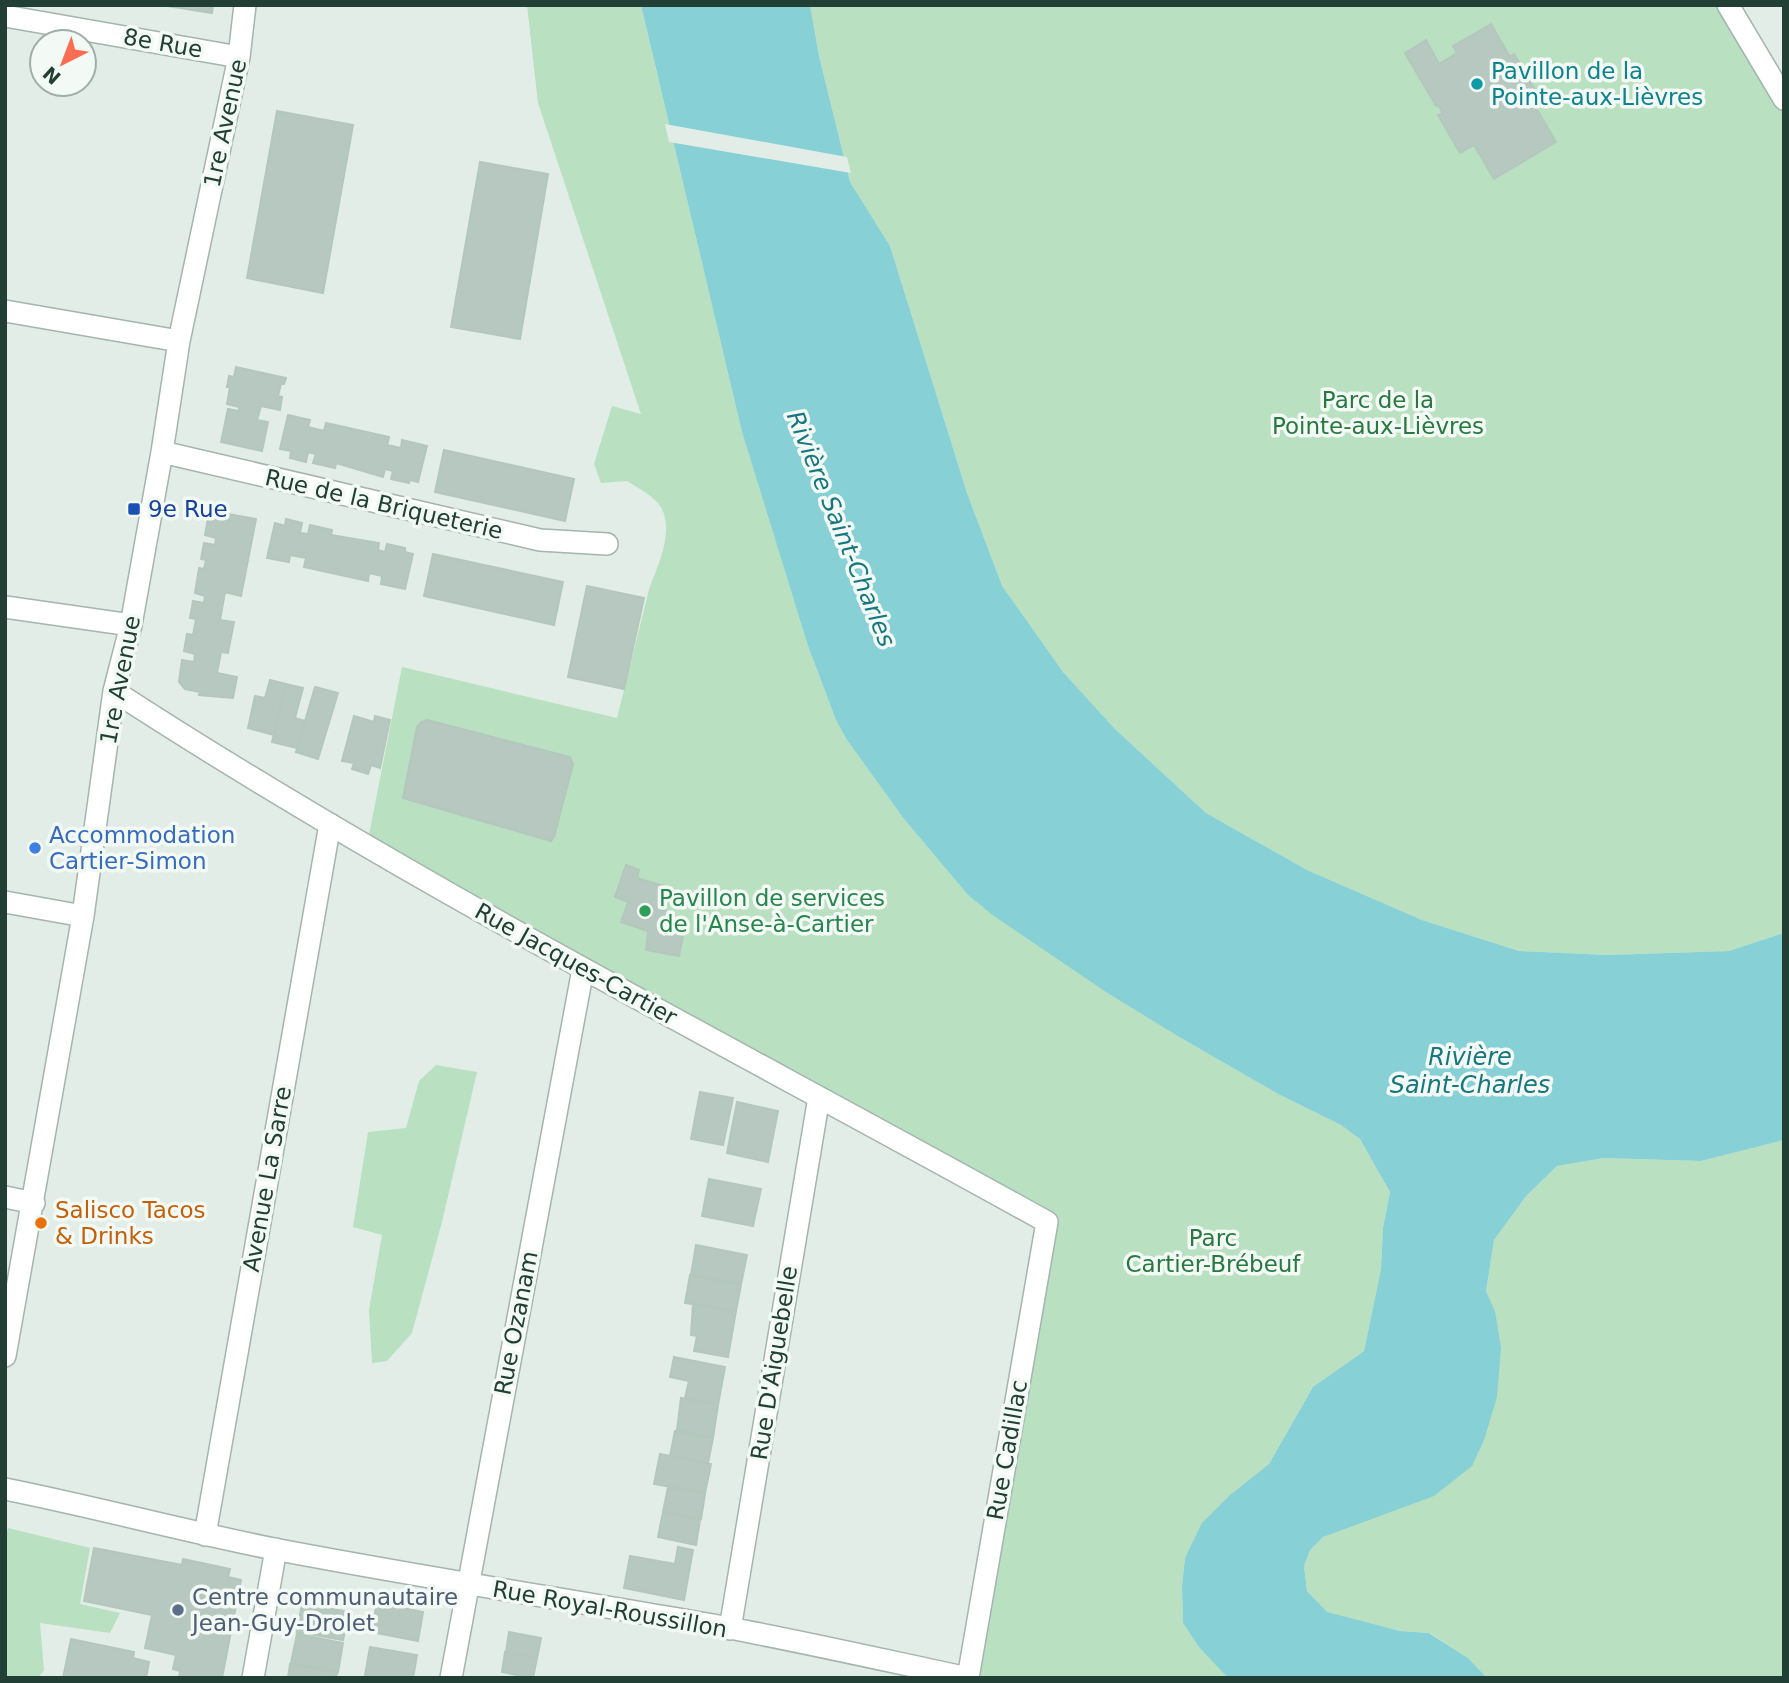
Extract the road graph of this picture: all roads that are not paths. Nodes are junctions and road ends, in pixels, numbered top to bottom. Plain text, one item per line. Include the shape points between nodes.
1 (245, 5) edge
2 (1728, 5) edge
3 (5, 16) edge
4 (239, 57) junction
5 (1784, 99) edge
6 (5, 311) edge
7 (179, 341) junction
8 (162, 452) junction
9 (607, 544) dead end
10 (5, 607) edge
11 (131, 625) junction
12 (114, 691) junction
13 (330, 824) junction
14 (5, 902) edge
15 (83, 916) junction
16 (583, 969) junction
17 (819, 1097) junction
18 (5, 1197) edge
19 (34, 1203) junction
20 (1046, 1222) joint
21 (5, 1356) edge
22 (5, 1489) edge
23 (205, 1535) junction
24 (276, 1549) junction
25 (467, 1585) junction
26 (730, 1629) junction
27 (253, 1678) edge
28 (451, 1678) edge
29 (968, 1678) edge

1 - 4 street, 1re Avenue
2 - 5 street
3 - 4 street, 8e Rue
4 - 7 street, 1re Avenue
6 - 7 street
7 - 8 street, 1re Avenue
8 - 9 street, Rue de la Briqueterie via 540,540
8 - 11 street, 1re Avenue
10 - 11 street
11 - 12 street, 1re Avenue
12 - 13 street, Rue Jacques-Cartier
12 - 15 street, 1re Avenue
13 - 16 street, Rue Jacques-Cartier
13 - 23 street, Avenue La Sarre
14 - 15 street
15 - 19 street, 1re Avenue
16 - 17 street, Rue Jacques-Cartier
16 - 25 street, Rue Ozanam
17 - 20 street, Rue Jacques-Cartier
17 - 26 street, Rue D'Aiguebelle
18 - 19 street
19 - 21 street, 1re Avenue
20 - 29 street, Rue Cadillac
22 - 23 street, Rue Royal-Roussillon
23 - 24 street, Rue Royal-Roussillon
24 - 25 street, Rue Royal-Roussillon
24 - 27 street
25 - 26 street, Rue Royal-Roussillon
25 - 28 street, Rue Ozanam
26 - 29 street, Rue Royal-Roussillon

